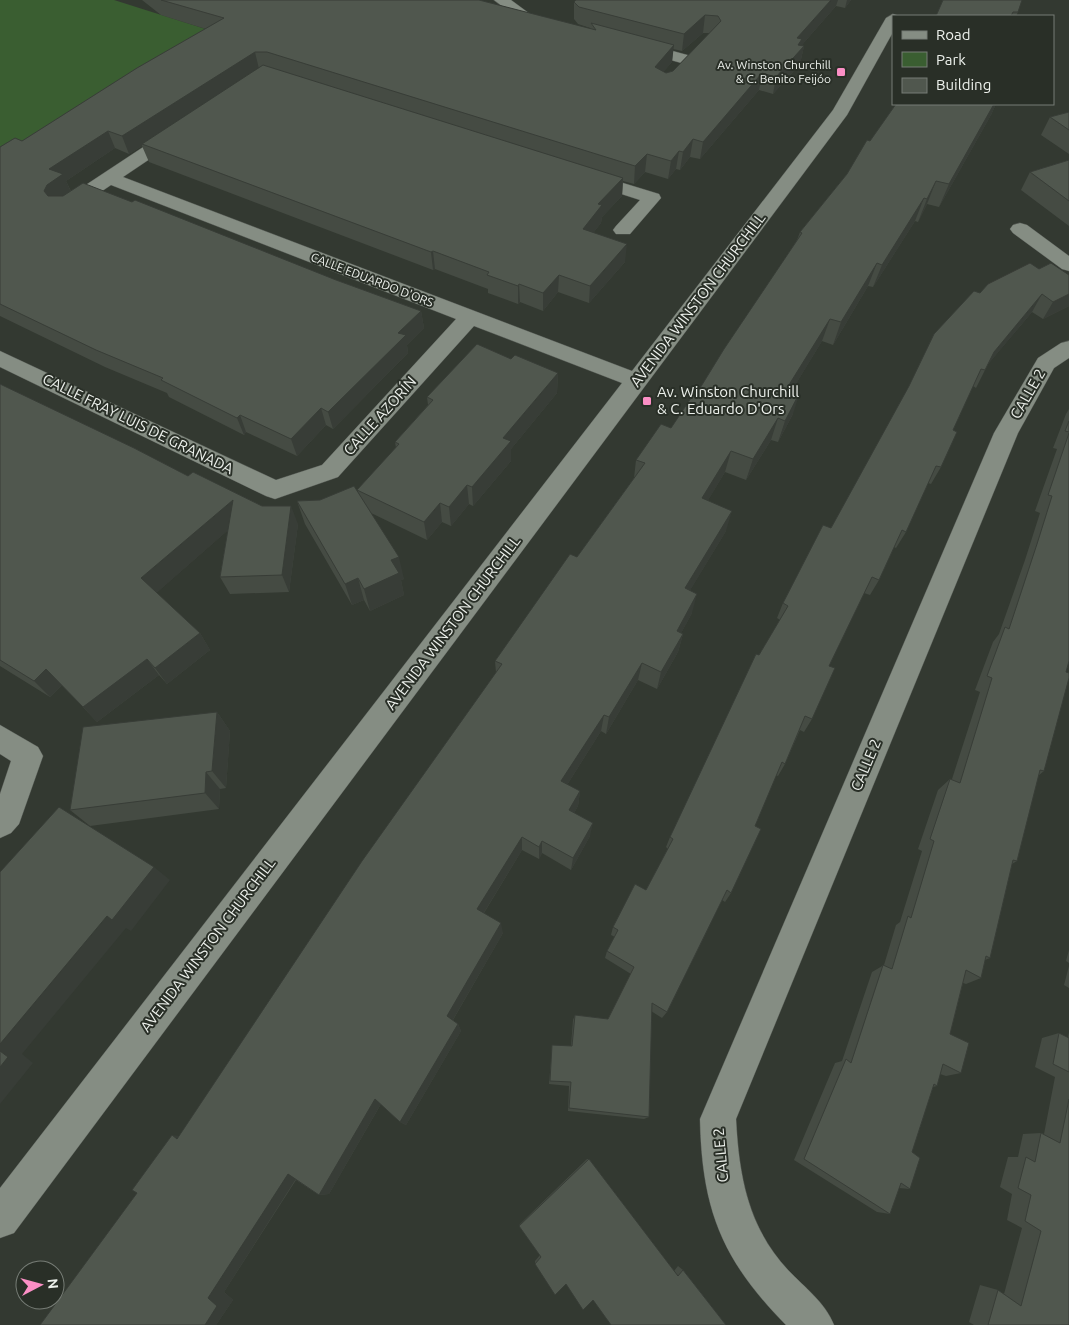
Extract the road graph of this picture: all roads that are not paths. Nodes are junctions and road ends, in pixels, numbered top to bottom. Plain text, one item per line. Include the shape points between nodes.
1 (501, 0) edge
2 (892, 19) edge
3 (563, 27) edge
4 (619, 42) edge
5 (697, 48) edge
6 (685, 59) junction
7 (674, 72) edge
8 (191, 123) edge
9 (567, 171) edge
10 (109, 178) junction
11 (64, 208) edge
12 (1020, 229) dead end
13 (623, 230) dead end
14 (1069, 265) edge
15 (470, 318) junction
16 (1069, 348) edge
17 (0, 358) edge
18 (637, 381) junction
19 (275, 490) joint
20 (0, 738) edge
21 (4, 818) edge
22 (0, 1219) edge
23 (814, 1325) edge

1 - 3 street via 525,17
2 - 18 street, AVENIDA WINSTON CHURCHILL via 841,111
4 - 6 street
5 - 6 street
6 - 7 street
8 - 10 street
9 - 13 street via 652,198
10 - 11 street
10 - 15 street, CALLE EDUARDO D'ORS
12 - 14 street
15 - 18 street, CALLE EDUARDO D'ORS
15 - 19 street, CALLE AZORÍN via 330,471
16 - 23 street, CALLE 2 via 1046,363 1006,433 718,1119 718,1159 727,1203 755,1261
17 - 19 street, CALLE FRAY LUIS DE GRANADA
18 - 22 street, AVENIDA WINSTON CHURCHILL
20 - 21 street via 28,756

